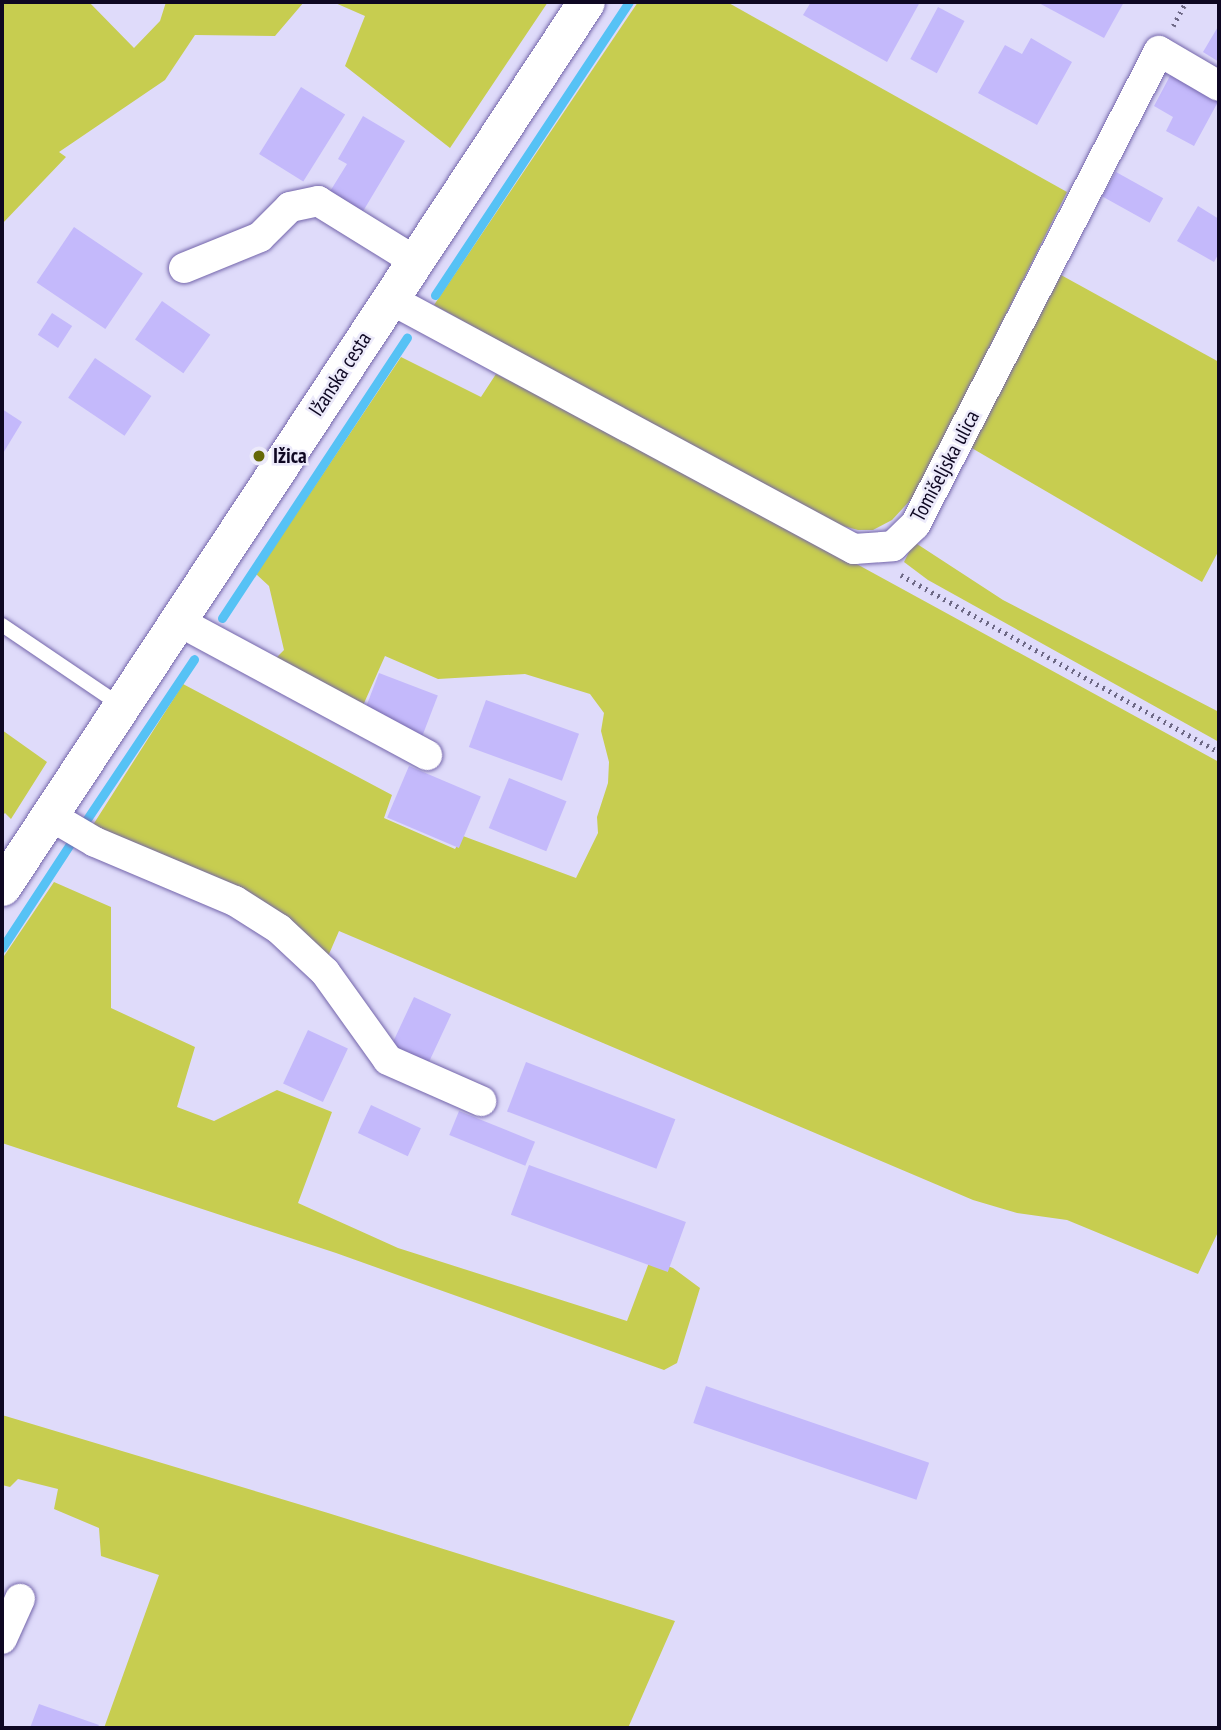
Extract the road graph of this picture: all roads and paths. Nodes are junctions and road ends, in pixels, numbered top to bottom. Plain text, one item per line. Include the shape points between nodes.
1 (586, 2) edge
2 (1219, 86) edge
3 (415, 261) junction
4 (184, 268) dead end
5 (390, 299) junction
6 (854, 550) junction
7 (178, 621) junction
8 (2, 625) edge
9 (122, 705) junction
10 (1219, 752) edge
11 (427, 755) dead end
12 (49, 815) junction
13 (2, 887) edge
14 (481, 1101) dead end
15 (20, 1599) dead end
16 (2, 1639) edge

1 - 3 street, Ižanska cesta
2 - 6 street, Tomišeljska ulica via 1159,51 915,525 893,546
3 - 4 street via 318,201 290,207 260,237
3 - 5 street, Ižanska cesta
5 - 6 street
5 - 7 street, Ižanska cesta
6 - 10 path
7 - 9 street, Ižanska cesta
7 - 11 street
8 - 9 lane
9 - 12 street, Ižanska cesta
12 - 13 street, Ižanska cesta
12 - 14 street via 95,842 234,901 279,929 325,972 388,1060
15 - 16 street

